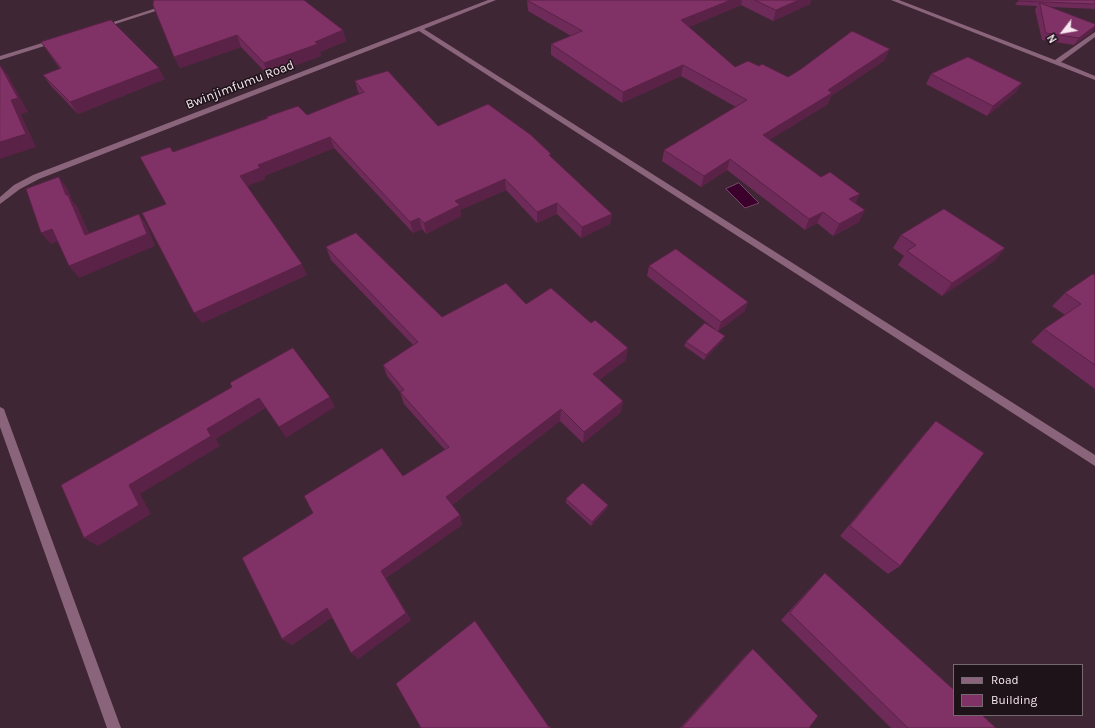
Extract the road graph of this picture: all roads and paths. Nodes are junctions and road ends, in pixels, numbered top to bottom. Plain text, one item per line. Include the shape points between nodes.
1 (187, 0) edge
2 (493, 0) edge
3 (894, 0) edge
4 (96, 28) edge
5 (419, 28) junction
6 (1095, 34) edge
7 (59, 40) edge
8 (0, 58) edge
9 (1056, 63) junction
10 (1095, 78) edge
11 (0, 201) edge
12 (0, 412) edge
13 (1095, 461) edge
14 (114, 728) edge

1 - 4 street
2 - 5 street, Bwinjimfumu Road
3 - 9 street
5 - 11 street, Bwinjimfumu Road via 36,177 17,186
5 - 13 street
6 - 9 street
7 - 8 street
9 - 10 street
12 - 14 street

